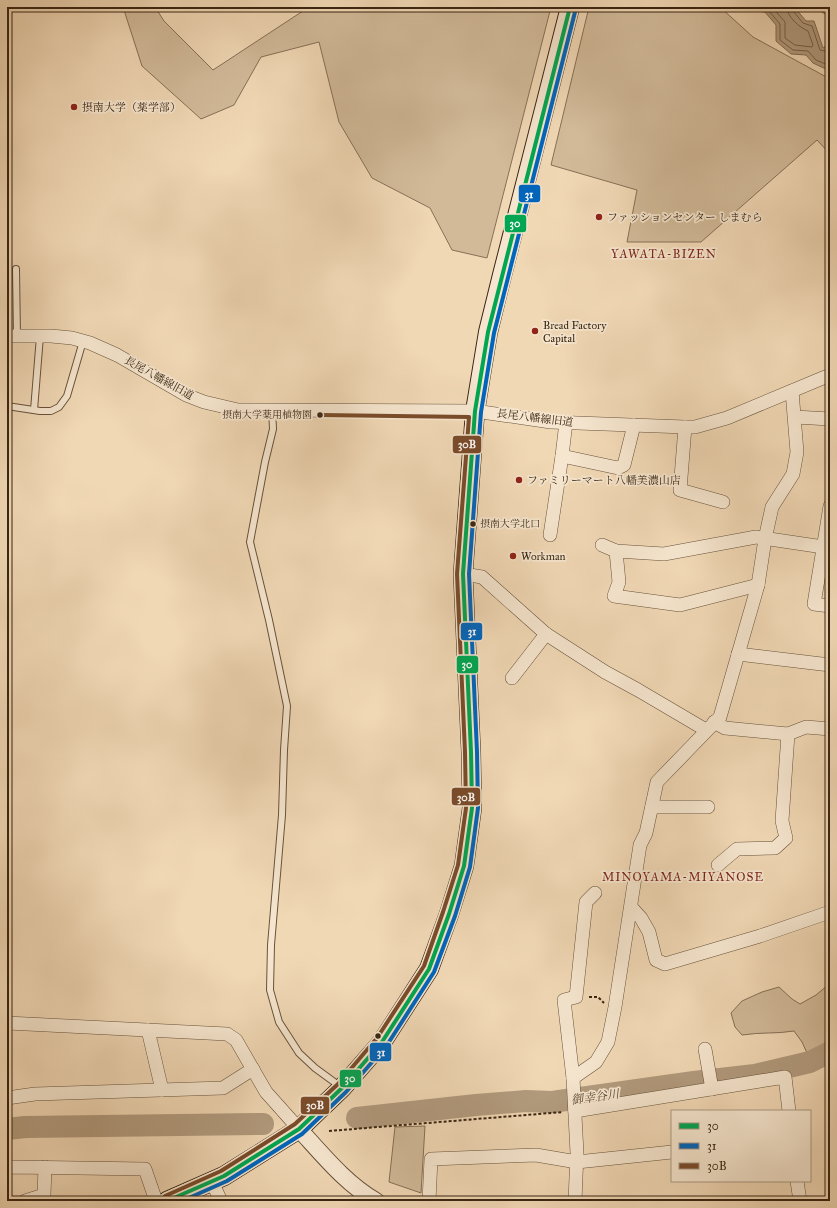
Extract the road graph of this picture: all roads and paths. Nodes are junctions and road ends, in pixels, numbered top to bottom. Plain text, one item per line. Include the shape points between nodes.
1 (570, 7) edge
2 (16, 269) dead end
3 (12, 336) edge
4 (40, 336) junction
5 (83, 341) junction
6 (830, 375) edge
7 (792, 391) junction
8 (7, 406) edge
9 (272, 409) junction
10 (34, 410) junction
11 (475, 410) junction
12 (795, 417) junction
13 (830, 419) edge
14 (566, 422) junction
15 (634, 425) junction
16 (686, 427) junction
17 (562, 456) junction
18 (723, 502) dead end
19 (830, 506) edge
20 (550, 535) dead end
21 (765, 539) junction
22 (602, 545) dead end
23 (826, 548) edge
24 (616, 551) junction
25 (463, 574) junction
26 (758, 585) junction
27 (830, 606) edge
28 (546, 634) junction
29 (738, 654) junction
30 (830, 665) edge
31 (512, 678) dead end
32 (710, 726) junction
33 (830, 729) edge
34 (788, 734) junction
35 (652, 807) junction
36 (708, 807) dead end
37 (718, 865) dead end
38 (595, 893) dead end
39 (631, 907) junction
40 (830, 912) edge
41 (576, 997) junction
42 (613, 1015) junction
43 (7, 1023) edge
44 (148, 1030) junction
45 (705, 1048) dead end
46 (253, 1069) junction
47 (573, 1078) junction
48 (711, 1083) junction
49 (342, 1088) junction
50 (162, 1090) junction
51 (7, 1098) edge
52 (575, 1108) junction
53 (789, 1110) edge
54 (299, 1129) junction
55 (329, 1131) dead end
56 (671, 1152) edge
57 (577, 1162) junction
58 (45, 1167) junction
59 (7, 1168) edge
60 (212, 1182) junction
61 (797, 1182) edge
62 (25, 1201) edge
63 (156, 1201) edge
64 (167, 1201) edge
65 (221, 1201) edge
66 (376, 1201) edge
67 (429, 1201) edge
68 (575, 1201) edge
69 (800, 1201) edge

1 - 11 main road via 488,332
2 - 3 lane
3 - 4 street, 長尾八幡線旧道
4 - 5 street, 長尾八幡線旧道
4 - 10 lane
5 - 9 street, 長尾八幡線旧道 via 116,355 186,395 204,402 238,410
5 - 10 lane via 67,396 59,407 51,411
6 - 7 street, 長尾八幡線旧道
7 - 12 street
7 - 16 street, 長尾八幡線旧道 via 727,418
8 - 10 lane
9 - 11 street, 長尾八幡線旧道
9 - 49 lane via 273,430 250,542 287,706 270,990 279,1022 299,1053
11 - 14 street, 長尾八幡線旧道
11 - 25 main road
12 - 13 street
12 - 21 street via 797,452 793,474 772,507
14 - 15 street, 長尾八幡線旧道
14 - 17 street
15 - 16 street, 長尾八幡線旧道
15 - 17 street via 624,465 618,468
16 - 18 street via 680,490
17 - 20 street
19 - 23 street
21 - 23 street
21 - 24 street via 749,538 664,554
21 - 26 street
22 - 24 street
23 - 27 street via 814,604
24 - 26 street via 619,582 614,596 680,605
25 - 28 street via 482,577
25 - 49 main road via 472,801 464,866 429,969 382,1042
26 - 29 street
28 - 31 street
28 - 32 street via 605,672
29 - 30 street
29 - 32 street via 720,717
32 - 34 street
32 - 35 street via 657,782
33 - 34 street via 806,727
34 - 37 street via 782,821 786,838 775,848 737,849
35 - 36 street
35 - 39 street via 646,833 640,845
38 - 41 street via 586,902
39 - 40 street via 649,932 656,960 665,964
39 - 42 street
41 - 42 path via 598,997
41 - 47 street via 564,1000
42 - 47 street via 608,1042 596,1062
43 - 44 street
44 - 46 street via 227,1034 236,1040
44 - 50 street
45 - 48 street
46 - 50 street via 223,1088
46 - 54 street via 266,1092
47 - 52 street
48 - 52 street
48 - 53 street via 786,1077
49 - 54 main road
50 - 51 street via 35,1094
52 - 55 path
52 - 57 street
54 - 60 main road
54 - 66 street via 345,1176
56 - 57 street
57 - 67 street via 536,1155 431,1159
57 - 68 street
58 - 59 street
58 - 62 street via 44,1195
58 - 63 street via 145,1169
60 - 64 main road
60 - 65 street
61 - 69 street

